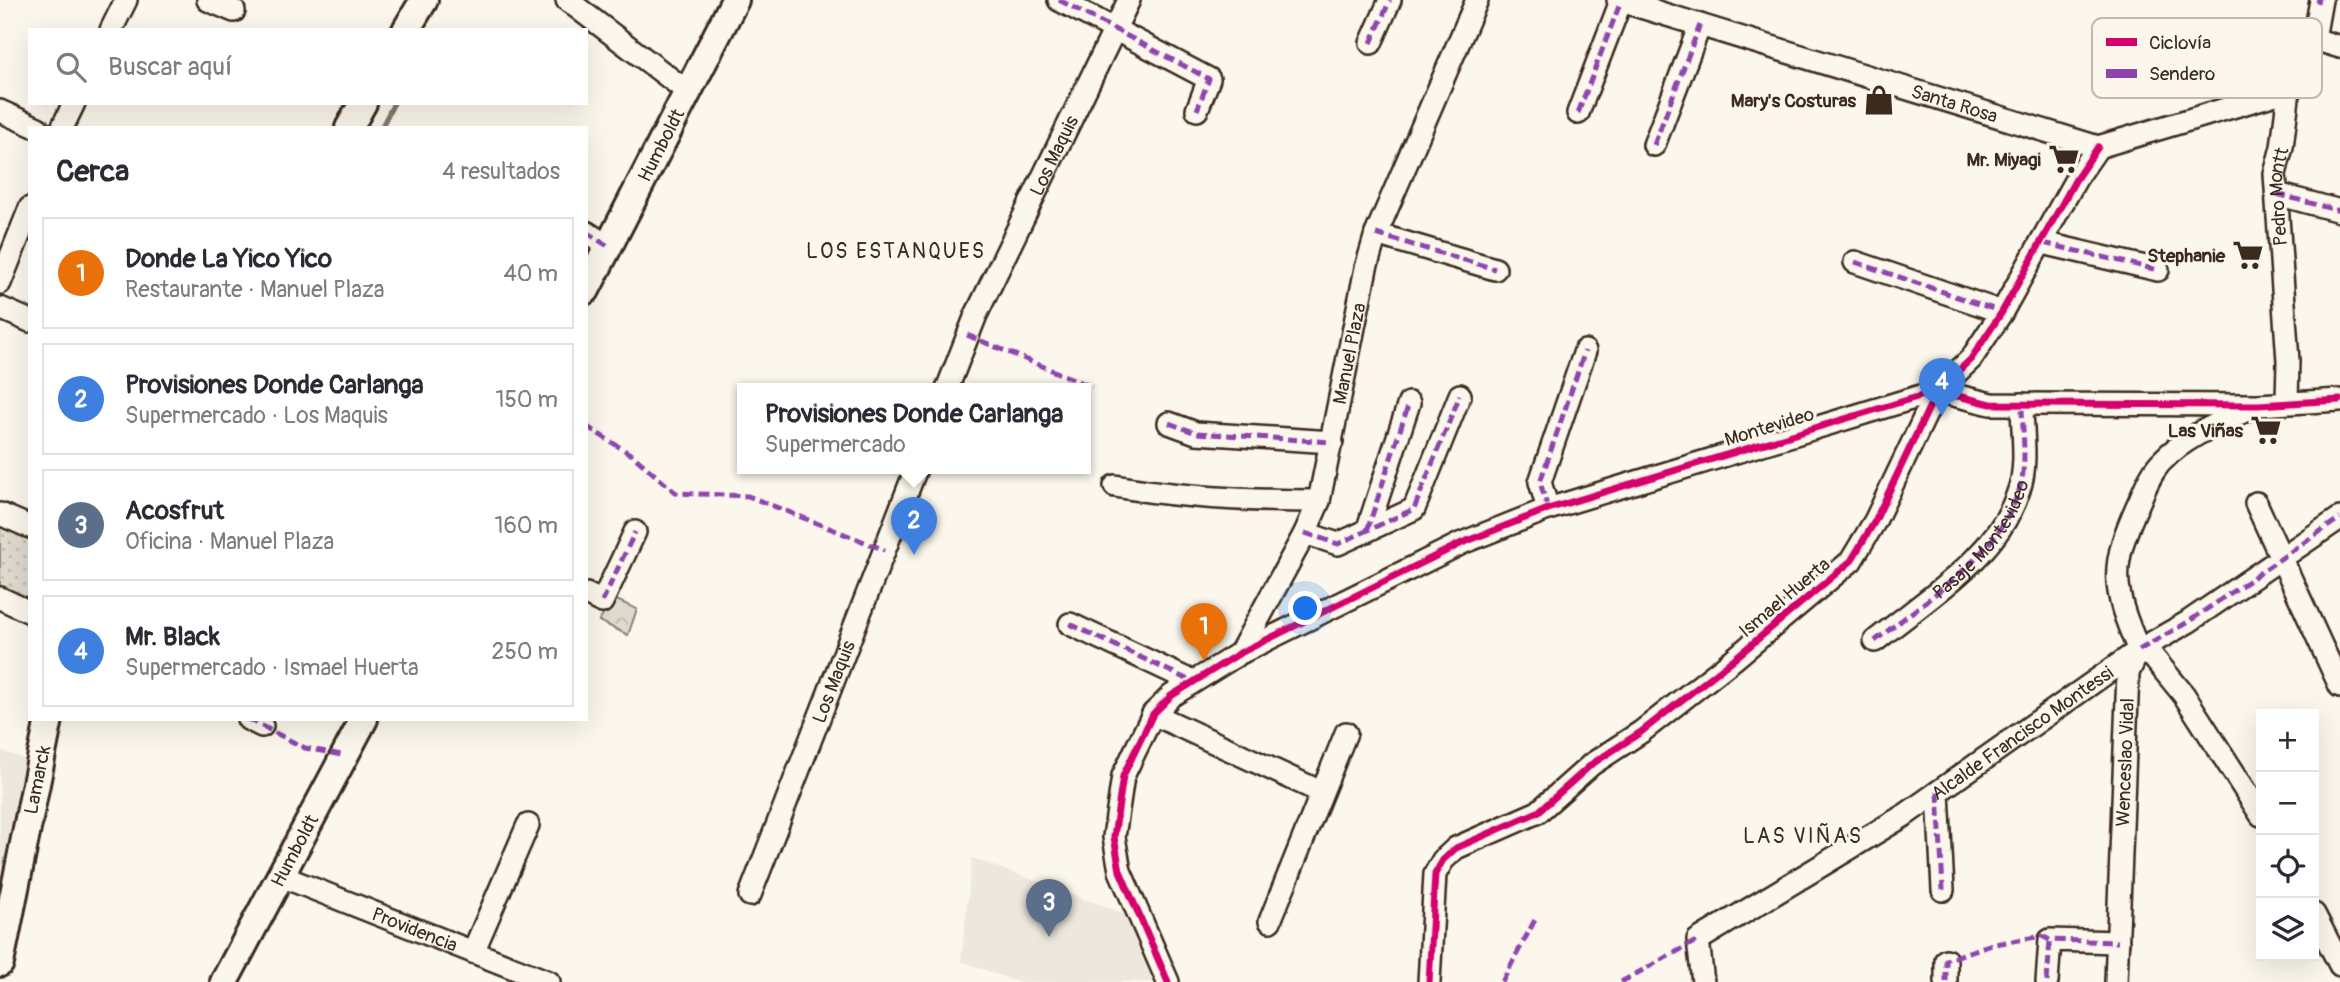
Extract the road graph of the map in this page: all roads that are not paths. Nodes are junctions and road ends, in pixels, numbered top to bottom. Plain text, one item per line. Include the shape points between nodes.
1 (126, 0) edge
2 (208, 0) edge
3 (424, 0) edge
4 (567, 0) edge
5 (734, 0) edge
6 (1059, 0) edge
7 (1129, 0) edge
8 (1390, 0) edge
9 (1478, 0) edge
10 (1620, 0) edge
11 (2319, 0) edge
12 (234, 12) dead end
13 (2317, 18) edge
14 (1700, 25) junction
15 (112, 28) edge
16 (408, 28) edge
17 (1116, 28) junction
18 (2322, 41) edge
19 (1371, 43) dead end
20 (2340, 47) edge
21 (688, 92) junction
22 (2262, 98) edge
23 (2288, 98) edge
24 (73, 105) edge
25 (362, 105) edge
26 (1197, 110) dead end
27 (0, 111) edge
28 (1578, 113) dead end
29 (34, 126) edge
30 (63, 126) edge
31 (350, 126) edge
32 (1654, 145) dead end
33 (2098, 147) junction
34 (2277, 194) junction
35 (2340, 211) edge
36 (28, 213) edge
37 (1376, 234) junction
38 (597, 239) edge
39 (2043, 243) junction
40 (1855, 262) dead end
41 (1495, 269) dead end
42 (2158, 270) dead end
43 (588, 281) edge
44 (0, 283) edge
45 (0, 308) edge
46 (2002, 312) junction
47 (28, 320) edge
48 (1586, 351) dead end
49 (949, 383) edge
50 (1937, 391) junction
51 (1460, 395) dead end
52 (2340, 400) edge
53 (2287, 401) junction
54 (1409, 404) dead end
55 (2022, 404) junction
56 (2258, 405) junction
57 (1169, 423) dead end
58 (1332, 442) junction
59 (914, 474) edge
60 (1115, 486) dead end
61 (1319, 501) junction
62 (2256, 503) dead end
63 (1548, 509) junction
64 (0, 514) edge
65 (2340, 518) edge
66 (28, 526) edge
67 (1367, 531) junction
68 (635, 532) dead end
69 (1305, 533) junction
70 (2281, 558) junction
71 (0, 598) edge
72 (594, 598) edge
73 (28, 611) edge
74 (1070, 624) dead end
75 (1127, 637) dead end
76 (1875, 641) dead end
77 (2138, 650) junction
78 (1240, 653) junction
79 (1198, 678) junction
80 (2340, 687) edge
81 (1153, 714) junction
82 (49, 721) edge
83 (363, 721) edge
84 (1346, 733) dead end
85 (1321, 792) junction
86 (1938, 792) junction
87 (2256, 807) edge
88 (528, 825) dead end
89 (281, 876) junction
90 (1943, 890) dead end
91 (750, 895) dead end
92 (1270, 920) dead end
93 (2319, 924) edge
94 (2118, 942) junction
95 (473, 952) junction
96 (1946, 960) dead end
97 (0, 962) edge
98 (2340, 965) edge
99 (224, 982) edge
100 (548, 982) edge
101 (1168, 982) edge
102 (1429, 982) edge
103 (1703, 982) edge
104 (1946, 982) edge
105 (2047, 982) edge
106 (2116, 982) edge

1 - 15 street
2 - 12 street
3 - 16 main road
4 - 21 street
5 - 21 main road, Humboldt
6 - 17 street
7 - 17 street, Los Maquis
8 - 19 street
9 - 37 street, Manuel Plaza
10 - 14 street, Santa Rosa
10 - 28 street
11 - 13 street, Pedro Montt
14 - 32 street
14 - 33 street, Santa Rosa
17 - 26 street via 1209,79
17 - 49 street, Los Maquis via 976,315
18 - 20 street
21 - 38 main road, Humboldt
22 - 33 street
23 - 34 street, Pedro Montt via 2275,174
24 - 30 street
25 - 31 main road
27 - 29 street
33 - 39 street, Ismael Huerta
34 - 35 street
34 - 53 street, Pedro Montt
36 - 44 street
37 - 41 street
37 - 58 street, Manuel Plaza
38 - 43 main road, Humboldt
39 - 42 street
39 - 46 street, Ismael Huerta
40 - 46 street
45 - 47 street
46 - 50 street, Ismael Huerta via 1971,359
48 - 63 street via 1540,482
50 - 55 street via 1991,404
50 - 63 street, Montevideo
50 - 102 street, Ismael Huerta via 1875,520 1851,561 1827,584 1641,732 1592,764 1538,812 1456,848 1443,860 1435,874
51 - 67 street via 1419,505
52 - 53 street
53 - 56 street
54 - 67 street
55 - 56 street
55 - 76 street, Pasaje Montevideo via 2020,490 2004,521 1982,552
56 - 77 street via 2182,444 2162,460 2146,487 2116,564 2121,609
57 - 58 street via 1196,433
58 - 61 street, Manuel Plaza
59 - 91 street, Los Maquis
60 - 61 street via 1182,497
61 - 69 street, Manuel Plaza
62 - 70 street
63 - 78 street, Montevideo via 1462,543
64 - 66 street
65 - 70 street, Alcalde Francisco Montessi
67 - 69 street via 1334,545
68 - 72 street
69 - 78 street, Manuel Plaza
70 - 77 street, Alcalde Francisco Montessi via 2188,622
70 - 80 street
71 - 73 street
74 - 79 street
75 - 79 street
77 - 86 street, Alcalde Francisco Montessi
77 - 87 street via 2153,657 2184,695
77 - 94 street, Wenceslao Vidal via 2128,673
78 - 79 street
79 - 81 street
81 - 85 street
81 - 101 street via 1123,776 1114,837 1120,871
82 - 97 main road, Lamarck
83 - 89 main road, Humboldt
84 - 85 street
85 - 92 street
86 - 90 street
86 - 103 street, Alcalde Francisco Montessi via 1698,940
88 - 95 street
89 - 95 street, Providencia
89 - 99 main road, Humboldt
93 - 98 street
94 - 105 street via 2050,940
94 - 106 street, Wenceslao Vidal
95 - 100 street, Providencia
96 - 104 street

